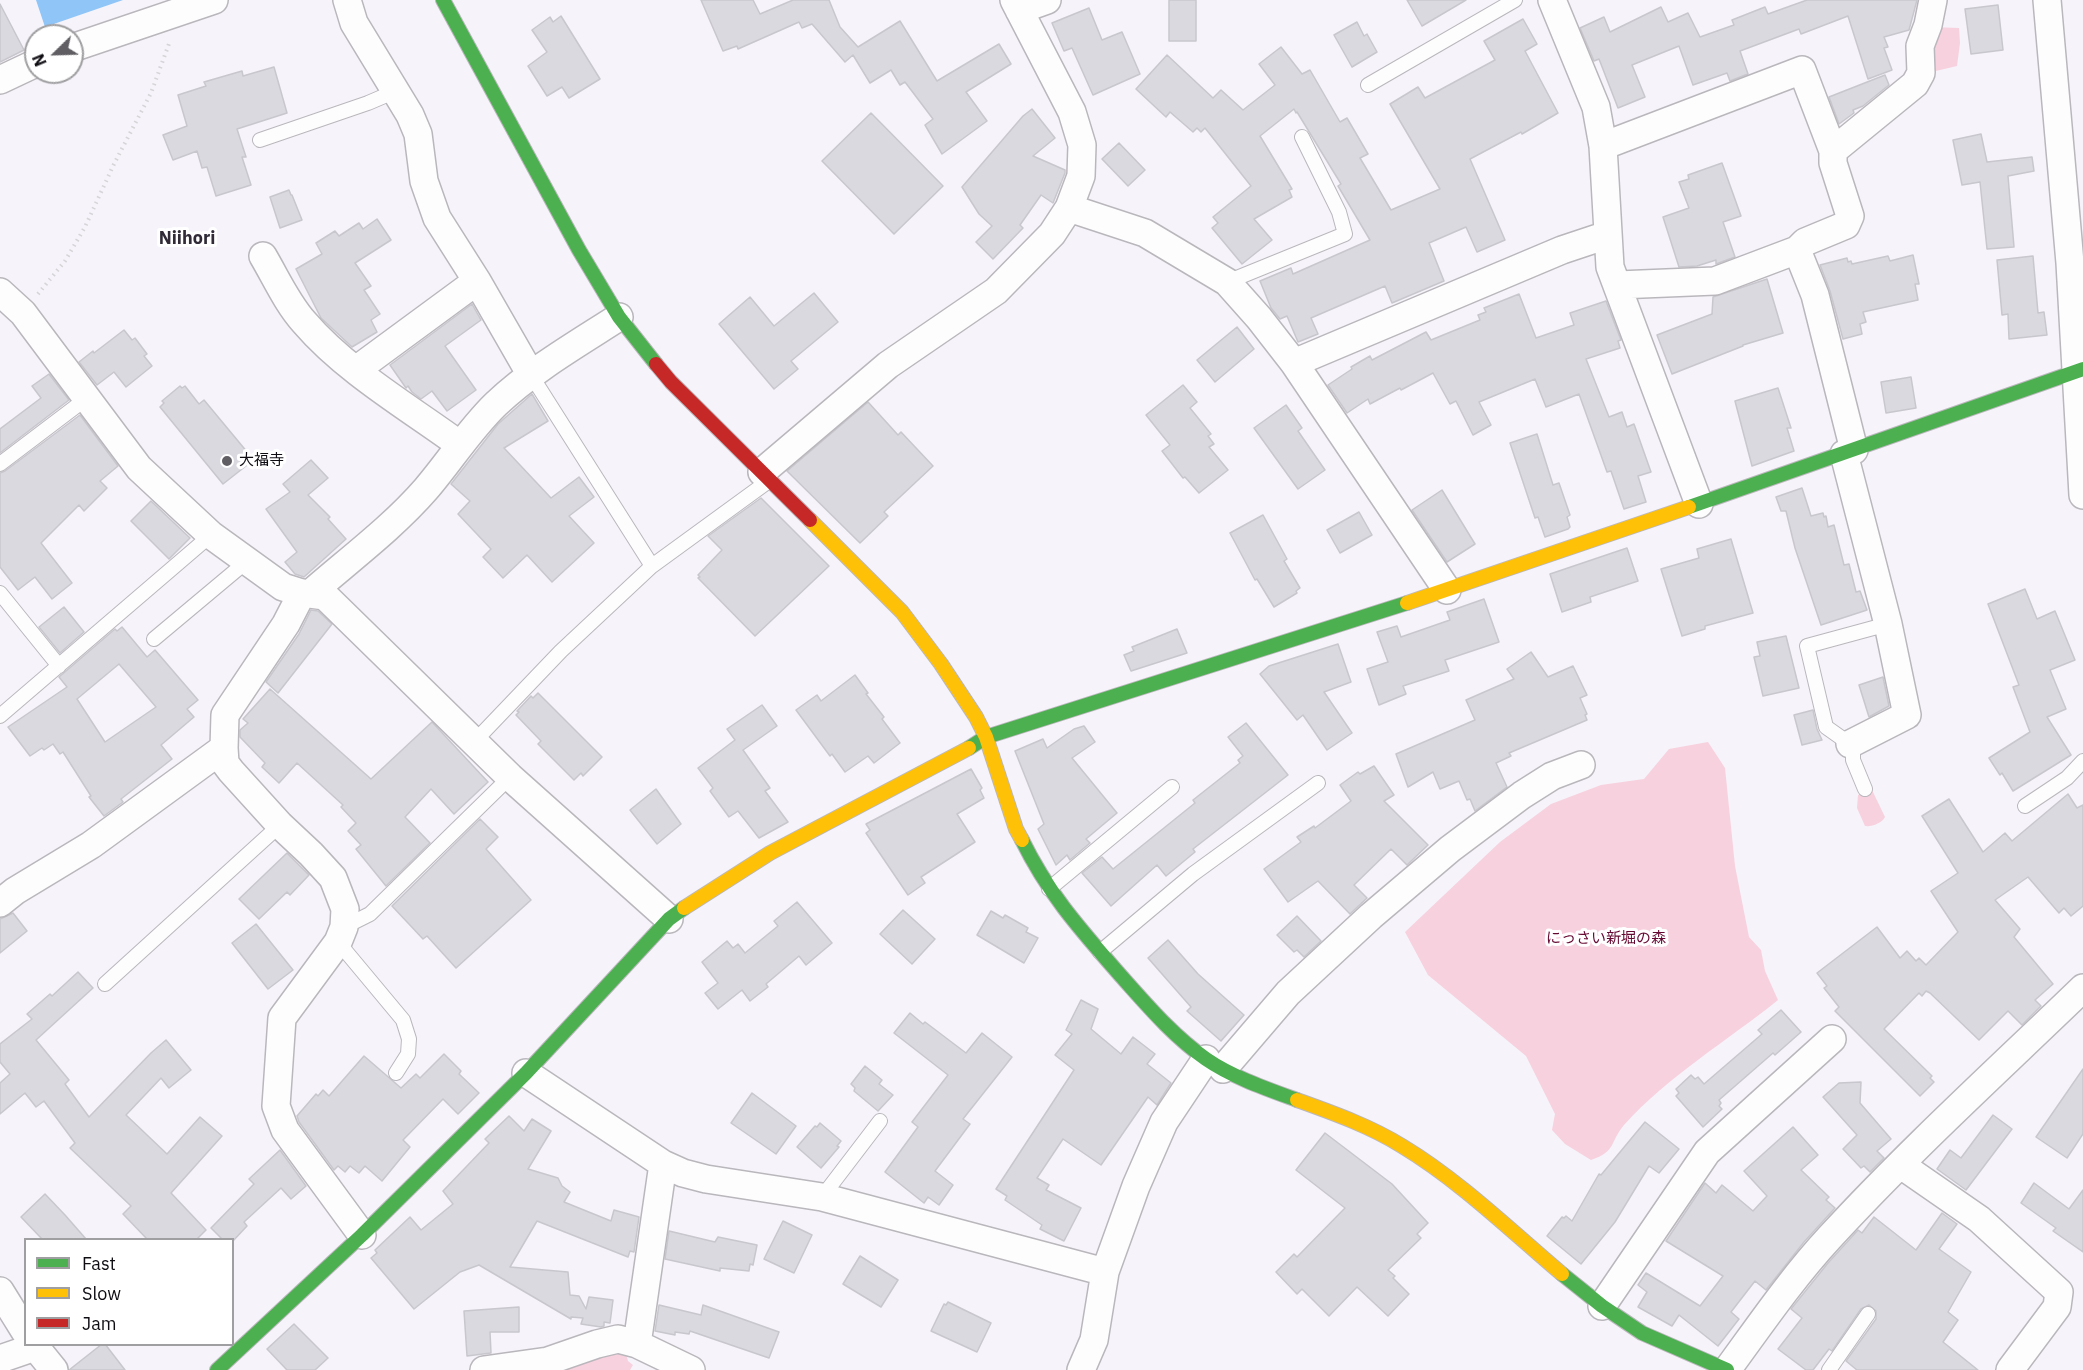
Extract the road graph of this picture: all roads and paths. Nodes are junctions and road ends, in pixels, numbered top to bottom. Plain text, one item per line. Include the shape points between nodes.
1 (214, 0) edge
2 (347, 0) edge
3 (443, 0) edge
4 (1047, 0) edge
5 (1515, 0) edge
6 (1552, 0) edge
7 (1933, 0) edge
8 (2047, 0) edge
9 (1016, 5) edge
10 (181, 11) junction
11 (84, 44) edge
12 (24, 69) edge
13 (0, 80) edge
14 (1368, 85) dead end
15 (396, 91) junction
16 (1302, 136) dead end
17 (260, 140) dead end
18 (1603, 146) junction
19 (1833, 151) junction
20 (1069, 208) junction
21 (1607, 235) junction
22 (1797, 250) junction
23 (263, 256) dead end
24 (2077, 260) edge
25 (477, 281) junction
26 (1227, 282) junction
27 (1618, 285) junction
28 (0, 292) edge
29 (23, 314) junction
30 (619, 317) junction
31 (1294, 363) junction
32 (357, 370) junction
33 (2079, 370) edge
34 (531, 375) junction
35 (87, 398) junction
36 (460, 445) junction
37 (1849, 452) junction
38 (0, 464) edge
39 (766, 476) junction
40 (2083, 495) edge
41 (1699, 504) junction
42 (211, 535) junction
43 (246, 562) junction
44 (652, 566) junction
45 (1446, 590) junction
46 (0, 593) edge
47 (306, 593) junction
48 (1888, 624) junction
49 (154, 639) dead end
50 (59, 666) junction
51 (0, 716) edge
52 (986, 737) junction
53 (474, 742) junction
54 (1850, 744) junction
55 (224, 748) junction
56 (2083, 761) edge
57 (1581, 765) dead end
58 (510, 777) junction
59 (1318, 783) dead end
60 (1172, 787) dead end
61 (1865, 789) dead end
62 (2025, 806) dead end
63 (280, 825) junction
64 (1049, 889) junction
65 (0, 903) edge
66 (669, 919) junction
67 (341, 934) junction
68 (1101, 952) junction
69 (105, 984) dead end
70 (2083, 988) edge
71 (1832, 1039) dead end
72 (1214, 1064) junction
73 (526, 1073) junction
74 (396, 1074) dead end
75 (880, 1121) dead end
76 (663, 1164) junction
77 (1901, 1165) junction
78 (822, 1197) junction
79 (362, 1235) junction
80 (1105, 1272) junction
81 (0, 1291) edge
82 (1602, 1306) junction
83 (1868, 1314) dead end
84 (24, 1330) edge
85 (637, 1344) junction
86 (24, 1345) edge
87 (35, 1346) edge
88 (0, 1359) edge
89 (54, 1370) edge
90 (217, 1370) edge
91 (484, 1370) edge
92 (691, 1370) edge
93 (1081, 1370) edge
94 (1727, 1370) edge
95 (1829, 1370) edge
96 (2010, 1370) edge

1 - 10 street
2 - 15 street via 354,23
3 - 30 street
4 - 9 street
5 - 14 lane
6 - 18 street via 1596,106
7 - 19 street via 1920,46 1921,73 1915,84
8 - 24 street
9 - 20 street via 1072,112 1082,145 1082,176
10 - 11 street
10 - 29 path via 151,93 85,227 65,261
12 - 13 street
15 - 17 lane
15 - 25 street via 418,134 424,181 437,218
16 - 26 lane via 1339,212 1345,234
18 - 19 street via 1802,70
18 - 21 street
19 - 22 street via 1833,163 1851,216 1846,225 1805,242
20 - 26 street via 1145,233
20 - 39 street via 1052,234 996,291 888,366
21 - 27 street via 1610,267
21 - 31 street via 1562,250
22 - 27 street via 1714,281
22 - 37 street via 1815,295
23 - 32 street via 303,321
24 - 33 street
25 - 32 street
25 - 34 street
26 - 31 street
27 - 41 street
28 - 29 street
29 - 35 street
30 - 34 street
30 - 39 street via 671,382
31 - 45 street
32 - 36 street
33 - 37 street
33 - 40 street
34 - 36 street via 495,405
34 - 44 lane
35 - 38 lane
35 - 42 street via 139,468
36 - 47 street via 426,489 392,523
37 - 41 street
37 - 48 street
39 - 44 lane
39 - 52 street via 902,612 947,673
41 - 45 street
42 - 43 street
42 - 50 lane
43 - 47 street via 283,587
43 - 49 lane
44 - 53 lane via 561,651
45 - 52 street
46 - 50 lane
47 - 53 street via 325,596
47 - 55 street via 225,715
48 - 54 street via 1907,715
48 - 54 lane via 1807,645 1826,727
50 - 51 lane
52 - 64 street via 1016,829
52 - 66 street via 770,853
53 - 58 street
54 - 61 lane
55 - 63 street via 225,763
55 - 65 street via 91,845
56 - 62 lane via 2067,778
57 - 72 street via 1552,776 1522,795 1450,849
58 - 66 street
58 - 67 lane via 370,914
59 - 68 lane via 1193,874
60 - 64 lane
63 - 67 street via 333,878 345,909
63 - 69 lane
64 - 68 street
66 - 73 street
67 - 74 lane via 404,1020 408,1054
67 - 79 street via 282,1018 276,1106 285,1130
68 - 72 street via 1156,1015
70 - 77 street
71 - 82 street via 1707,1152
72 - 80 street via 1164,1122
72 - 82 street via 1349,1119 1401,1145 1445,1176
73 - 76 street
73 - 79 street
75 - 78 lane
76 - 78 street via 706,1179
76 - 85 street
77 - 94 street via 1802,1269
77 - 96 street via 1979,1220 2059,1292 2057,1307
78 - 80 street
79 - 90 street
80 - 93 street via 1094,1340
81 - 84 street
82 - 94 street via 1642,1333
83 - 95 lane
85 - 91 street via 618,1339 548,1361
85 - 92 street
86 - 88 street
87 - 89 street

